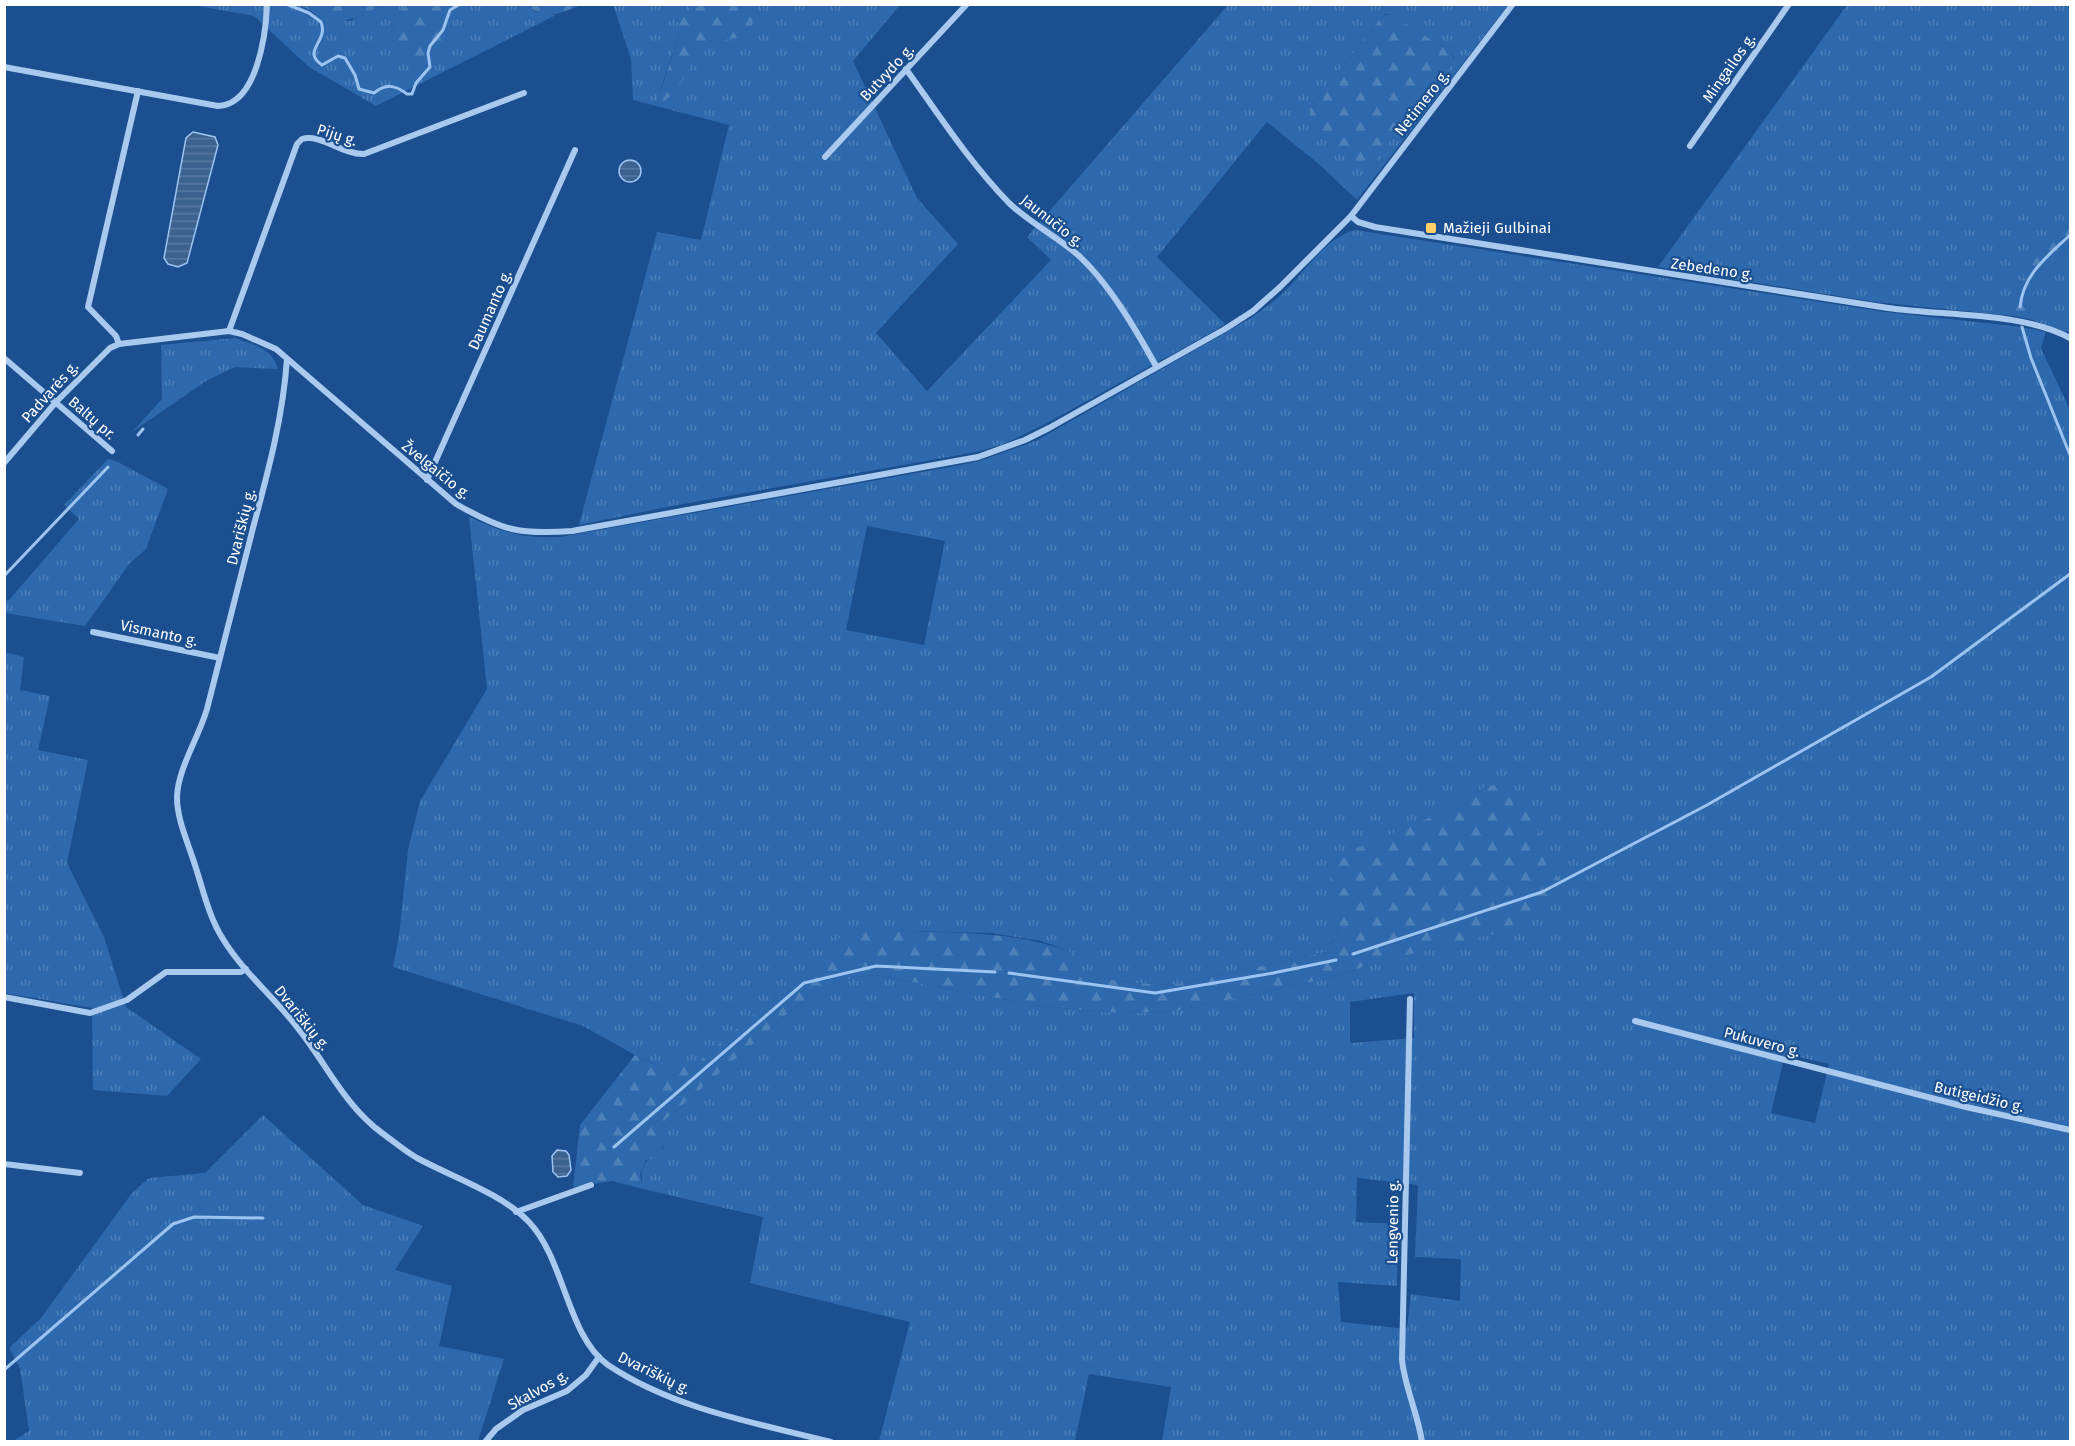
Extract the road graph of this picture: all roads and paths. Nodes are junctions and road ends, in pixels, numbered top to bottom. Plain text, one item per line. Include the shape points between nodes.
1 (267, 4) edge
2 (967, 4) edge
3 (1513, 4) edge
4 (1789, 4) edge
5 (4, 67) edge
6 (906, 69) junction
7 (138, 92) junction
8 (524, 93) dead end
9 (1690, 146) dead end
10 (575, 150) dead end
11 (825, 157) dead end
12 (1351, 216) junction
13 (228, 331) junction
14 (2070, 338) edge
15 (119, 344) junction
16 (4, 358) edge
17 (287, 359) junction
18 (1156, 366) junction
19 (56, 402) junction
20 (112, 451) dead end
21 (4, 463) edge
22 (427, 480) junction
23 (93, 632) dead end
24 (220, 658) junction
25 (246, 969) junction
26 (4, 997) edge
27 (1410, 999) dead end
28 (1635, 1021) dead end
29 (1883, 1085) joint
30 (2070, 1130) edge
31 (4, 1164) edge
32 (80, 1173) dead end
33 (591, 1185) dead end
34 (516, 1212) junction
35 (599, 1358) junction
36 (485, 1442) edge
37 (831, 1442) edge
38 (1422, 1442) edge

1 - 7 street via 255,69 247,87 233,103 218,106
2 - 6 street, Butvydo g.
3 - 12 street, Netimero g.
4 - 9 street, Mingailos g.
5 - 7 street
6 - 11 street, Butvydo g.
6 - 18 street, Jaunučio g. via 959,143 1008,201 1079,257 1107,289
7 - 15 street via 88,307
8 - 13 street, Pijų g. via 364,154 313,138 302,139
10 - 22 street, Daumanto g.
12 - 14 street, Zebedeno g. via 1375,227 1622,268 1901,310 2007,320 2042,326
12 - 18 street, Netimero g. via 1253,311
13 - 15 street
13 - 17 street, Žvelgaičio g. via 276,350
15 - 19 street, Padvarės g. via 101,355
16 - 19 street, Baltų pr.
17 - 22 street, Žvelgaičio g.
17 - 24 street, Dvariškių g. via 279,426
18 - 22 street, Žvelgaičio g. via 1049,428 978,457 572,531 527,533 507,529 456,504
19 - 20 street, Baltų pr.
19 - 21 street, Padvarės g.
23 - 24 street, Vismanto g.
24 - 25 street, Dvariškių g. via 177,794 179,816 220,936
25 - 26 street via 166,972 127,1000 90,1013
25 - 34 street, Dvariškių g. via 298,1027 335,1083 367,1120 414,1156
27 - 38 street, Lengvenio g. via 1402,1360
28 - 29 street, Pukuvero g.
29 - 30 street, Butigeidžio g.
31 - 32 street
33 - 34 street
34 - 35 street, Dvariškių g. via 529,1222 549,1251 578,1321
35 - 36 street, Skalvos g. via 586,1376 567,1391 523,1410
35 - 37 street, Dvariškių g. via 664,1394 697,1407

